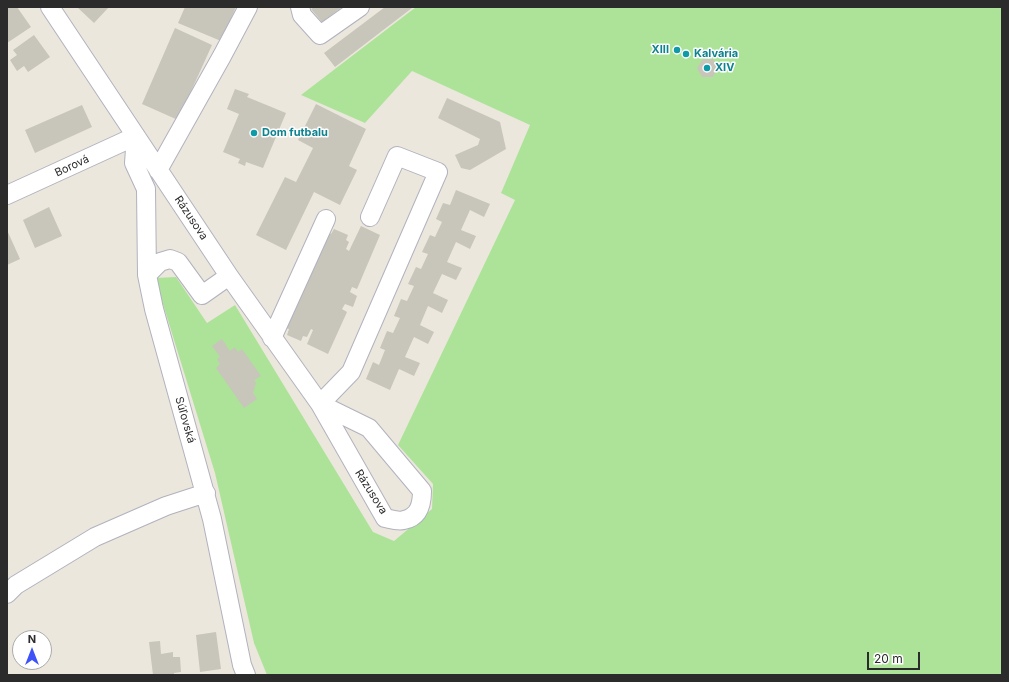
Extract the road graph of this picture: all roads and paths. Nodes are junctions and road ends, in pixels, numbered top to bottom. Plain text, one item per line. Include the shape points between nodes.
1 (50, 7) edge
2 (248, 7) edge
3 (300, 7) edge
4 (360, 7) edge
5 (136, 136) junction
6 (158, 170) junction
7 (7, 195) edge
8 (370, 217) dead end
9 (326, 219) dead end
10 (147, 275) junction
11 (229, 276) junction
12 (272, 338) junction
13 (320, 404) junction
14 (206, 493) junction
15 (7, 594) edge
16 (246, 675) edge

1 - 5 street, Rázusova
2 - 6 street
3 - 4 street via 302,15 320,35
5 - 6 street, Rázusova
5 - 7 street, Borová
5 - 10 street, Súľovská via 134,163 146,190
6 - 11 street, Rázusova
8 - 13 street via 397,156 438,172 351,372
9 - 12 street
10 - 11 street via 160,262 170,259 178,262 202,295
10 - 14 street, Súľovská via 154,309
11 - 12 street, Rázusova
12 - 13 street, Rázusova
13 - 13 street, Rázusova via 370,428 422,491 422,505 414,516 403,521 385,518
14 - 15 street via 166,506 95,537 16,585
14 - 16 street, Súľovská

